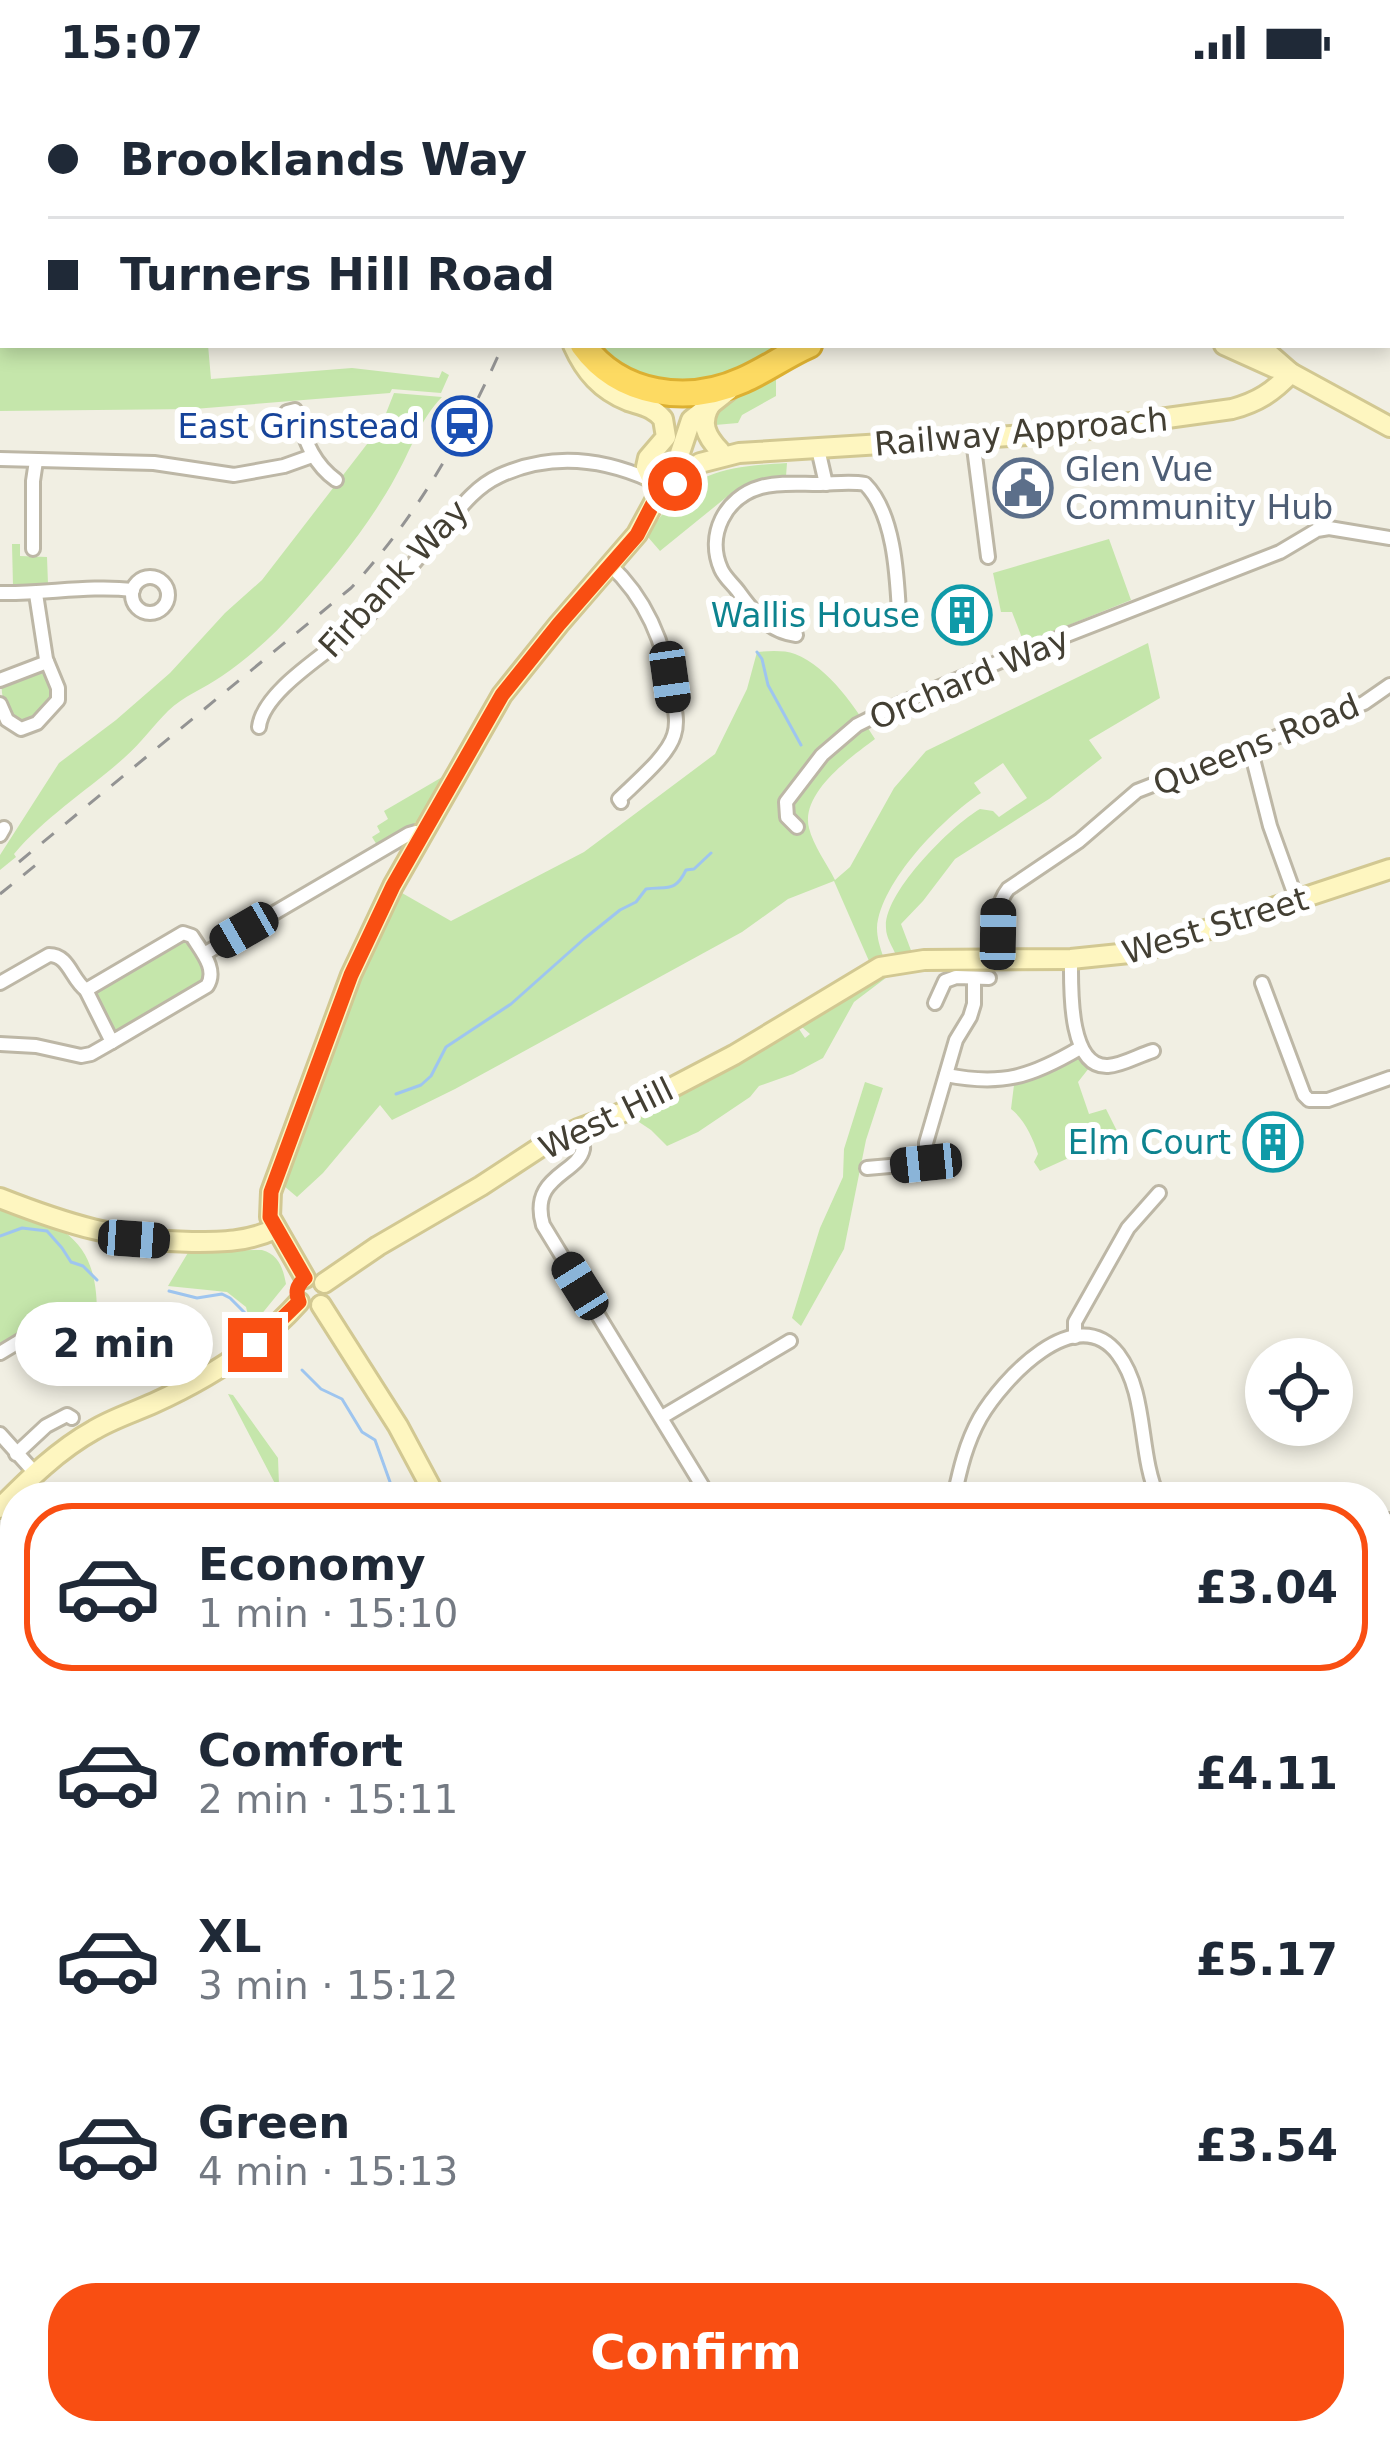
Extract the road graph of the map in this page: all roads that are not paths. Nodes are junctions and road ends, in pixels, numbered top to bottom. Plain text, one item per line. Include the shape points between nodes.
1 (575, 348) edge
2 (586, 348) edge
3 (803, 348) edge
4 (1231, 348) edge
5 (1263, 348) edge
6 (1292, 373) junction
7 (743, 380) junction
8 (714, 400) junction
9 (287, 412) dead end
10 (1390, 427) edge
11 (974, 440) junction
12 (818, 449) junction
13 (730, 452) junction
14 (653, 453) junction
15 (681, 454) junction
16 (312, 456) junction
17 (0, 459) edge
18 (36, 461) junction
19 (622, 468) junction
20 (683, 476) junction
21 (336, 481) dead end
22 (657, 483) junction
23 (826, 484) junction
24 (983, 525) junction
25 (967, 527) dead end
26 (1390, 538) edge
27 (33, 549) dead end
28 (988, 557) dead end
29 (610, 566) junction
30 (133, 590) dead end
31 (0, 593) edge
32 (36, 594) junction
33 (899, 613) dead end
34 (796, 635) dead end
35 (47, 662) junction
36 (0, 680) edge
37 (1390, 685) edge
38 (0, 704) edge
39 (260, 727) dead end
40 (1250, 747) junction
41 (622, 802) dead end
42 (796, 827) dead end
43 (423, 835) junction
44 (1390, 869) edge
45 (1298, 901) junction
46 (204, 954) junction
47 (997, 958) junction
48 (1071, 959) junction
49 (893, 963) joint
50 (0, 983) edge
51 (1262, 983) dead end
52 (86, 990) junction
53 (935, 1003) dead end
54 (112, 1042) junction
55 (0, 1044) edge
56 (1080, 1048) junction
57 (1145, 1048) dead end
58 (946, 1075) junction
59 (1390, 1078) edge
60 (578, 1129) junction
61 (946, 1161) dead end
62 (926, 1163) junction
63 (866, 1168) dead end
64 (1159, 1193) dead end
65 (0, 1198) edge
66 (275, 1229) junction
67 (315, 1281) junction
68 (299, 1302) junction
69 (321, 1305) junction
70 (1075, 1336) junction
71 (25, 1338) dead end
72 (790, 1341) dead end
73 (0, 1354) edge
74 (662, 1417) junction
75 (72, 1418) dead end
76 (0, 1434) edge
77 (14, 1452) junction
78 (0, 1463) edge
79 (35, 1473) junction
80 (26, 1482) edge
81 (428, 1482) edge
82 (700, 1482) edge
83 (957, 1482) edge
84 (1153, 1482) edge

1 - 14 street via 606,390 660,414 666,437
2 - 7 highway via 644,390 701,392
3 - 7 highway
4 - 6 street
5 - 6 street
6 - 10 street
6 - 11 street, Railway Approach via 1267,396 1232,409
7 - 8 street
8 - 13 street via 706,434
8 - 15 street via 692,420
9 - 16 street via 295,410
11 - 12 street, Railway Approach
11 - 24 street
12 - 13 street, Railway Approach
12 - 23 street
13 - 15 street, Railway Approach
13 - 20 street, Railway Approach
14 - 15 street via 670,447
14 - 19 street, Firbank Way
14 - 22 street via 646,467
15 - 20 street
16 - 18 street via 234,475 154,463
16 - 21 street
17 - 18 street
18 - 27 street
19 - 22 street, Firbank Way
19 - 39 street, Firbank Way via 551,460 487,483 358,626 280,692
20 - 22 street
22 - 29 street via 637,535
23 - 33 street via 865,484 876,495 894,552
23 - 34 street via 756,488 729,507 716,532 726,578 753,612
24 - 25 street
24 - 28 street
26 - 42 street, Orchard Way via 1318,530 893,706 822,755 787,802
29 - 41 street via 657,633 677,722 670,745
29 - 43 street via 502,695
30 - 32 street
31 - 32 street
32 - 35 street
35 - 36 street
35 - 38 street via 59,694 37,723 14,727
37 - 40 street, Queens Road
40 - 45 street
40 - 47 street, Queens Road via 1137,791 1007,889 998,909
43 - 46 street via 411,832
43 - 66 street via 351,975 271,1192
44 - 45 street, West Street
45 - 48 street, West Street via 1139,952
46 - 52 street via 183,933
46 - 54 street via 212,973 207,986
47 - 48 street, West Street
47 - 49 street, West Street
48 - 56 street
49 - 60 street, West Hill via 715,1065
50 - 52 street via 57,955
51 - 59 street via 1309,1100
52 - 54 street
53 - 58 street via 945,981 981,978
54 - 55 street via 81,1056
56 - 57 street via 1094,1064 1111,1066
56 - 58 street via 1012,1079
58 - 62 street
60 - 67 street, West Hill
60 - 74 street via 582,1155 545,1193 543,1225
61 - 62 street
62 - 63 street
64 - 70 street via 1128,1228 1075,1322
65 - 66 street via 134,1239 230,1242
66 - 67 street
67 - 68 street via 298,1285
67 - 69 street via 327,1291
68 - 69 street
68 - 79 street via 205,1378 97,1427
69 - 81 street
70 - 83 street via 1040,1352 1002,1387 964,1452
70 - 84 street via 1104,1341 1126,1366
71 - 73 street
72 - 74 street
74 - 82 street
75 - 77 street via 46,1426
76 - 77 street
77 - 78 street
77 - 79 street
79 - 80 street

